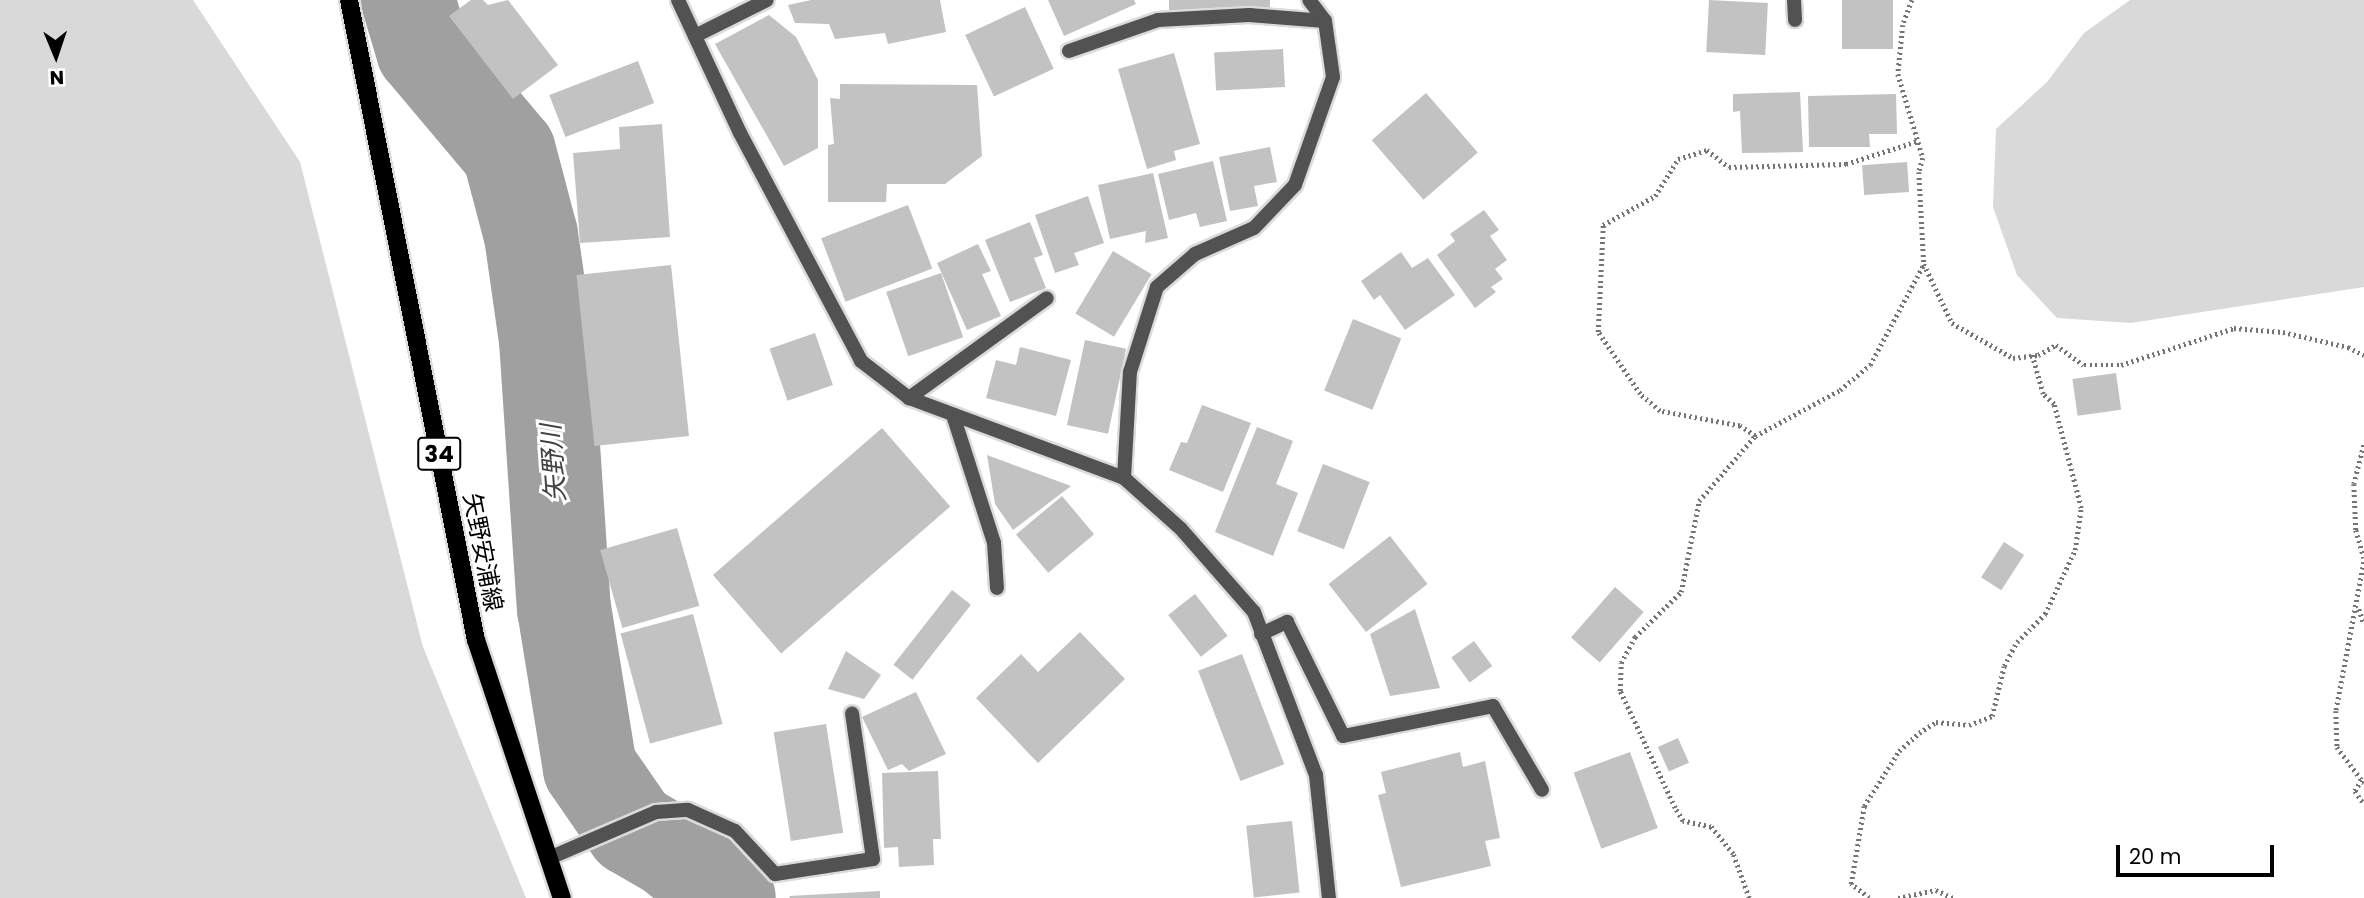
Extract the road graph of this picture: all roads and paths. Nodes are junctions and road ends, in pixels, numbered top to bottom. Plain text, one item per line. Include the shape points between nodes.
1 (349, 0) edge
2 (678, 0) edge
3 (767, 0) edge
4 (1308, 0) edge
5 (1794, 0) edge
6 (1912, 0) edge
7 (1795, 20) dead end
8 (1325, 21) junction
9 (695, 36) junction
10 (1069, 51) dead end
11 (1918, 141) junction
12 (1924, 264) junction
13 (1047, 298) dead end
14 (2032, 355) junction
15 (2364, 355) edge
16 (909, 398) junction
17 (953, 415) junction
18 (1755, 436) junction
19 (2364, 445) edge
20 (1124, 478) junction
21 (2364, 560) edge
22 (997, 588) dead end
23 (2358, 604) junction
24 (2364, 624) edge
25 (1261, 634) junction
26 (852, 714) dead end
27 (2363, 782) edge
28 (1542, 790) dead end
29 (2364, 804) edge
30 (547, 859) junction
31 (562, 898) edge
32 (1329, 898) edge
33 (1749, 898) edge
34 (1869, 898) edge
35 (1898, 898) edge
36 (1953, 898) edge

1 - 30 main road, 矢野安浦線 / 34 via 475,640
2 - 9 street
3 - 9 street
4 - 8 street
5 - 7 street
6 - 11 path via 1903,25 1898,74
8 - 10 street via 1249,16 1157,20
8 - 20 street via 1333,77 1295,185 1254,228 1195,254 1157,286 1130,372
9 - 16 street via 740,133 861,361
11 - 12 path via 1923,158 1919,172
11 - 18 path via 1846,164 1729,167 1707,150 1678,159 1654,196 1603,225 1598,332 1640,394 1660,411 1740,426
12 - 14 path via 1952,323 2013,358
12 - 18 path via 1870,365 1840,390
13 - 16 street
14 - 15 path via 2056,345 2084,365 2121,365 2234,328 2283,332 2348,346
14 - 34 path via 2043,394 2054,404 2076,485 2081,508 2075,550 2045,614 2017,642 2004,666 1992,716 1969,725 1937,722 1919,733 1899,751 1864,806 1851,884
16 - 17 street
17 - 20 street
17 - 22 street via 994,543
18 - 33 path via 1699,501 1681,592 1635,637 1621,663 1620,691 1683,821 1711,827 1733,854
19 - 21 path via 2354,484 2356,530
20 - 25 street via 1221,572 1254,612
21 - 23 path
23 - 24 path
23 - 27 path via 2348,665 2340,684 2337,747
25 - 28 street via 1287,622 1343,736 1493,706
25 - 32 street via 1316,775
26 - 30 street via 873,859 775,874 735,831 688,810 656,812
27 - 29 path via 2355,791
30 - 31 main road, 矢野安浦線 / 34
35 - 36 path via 1936,890

